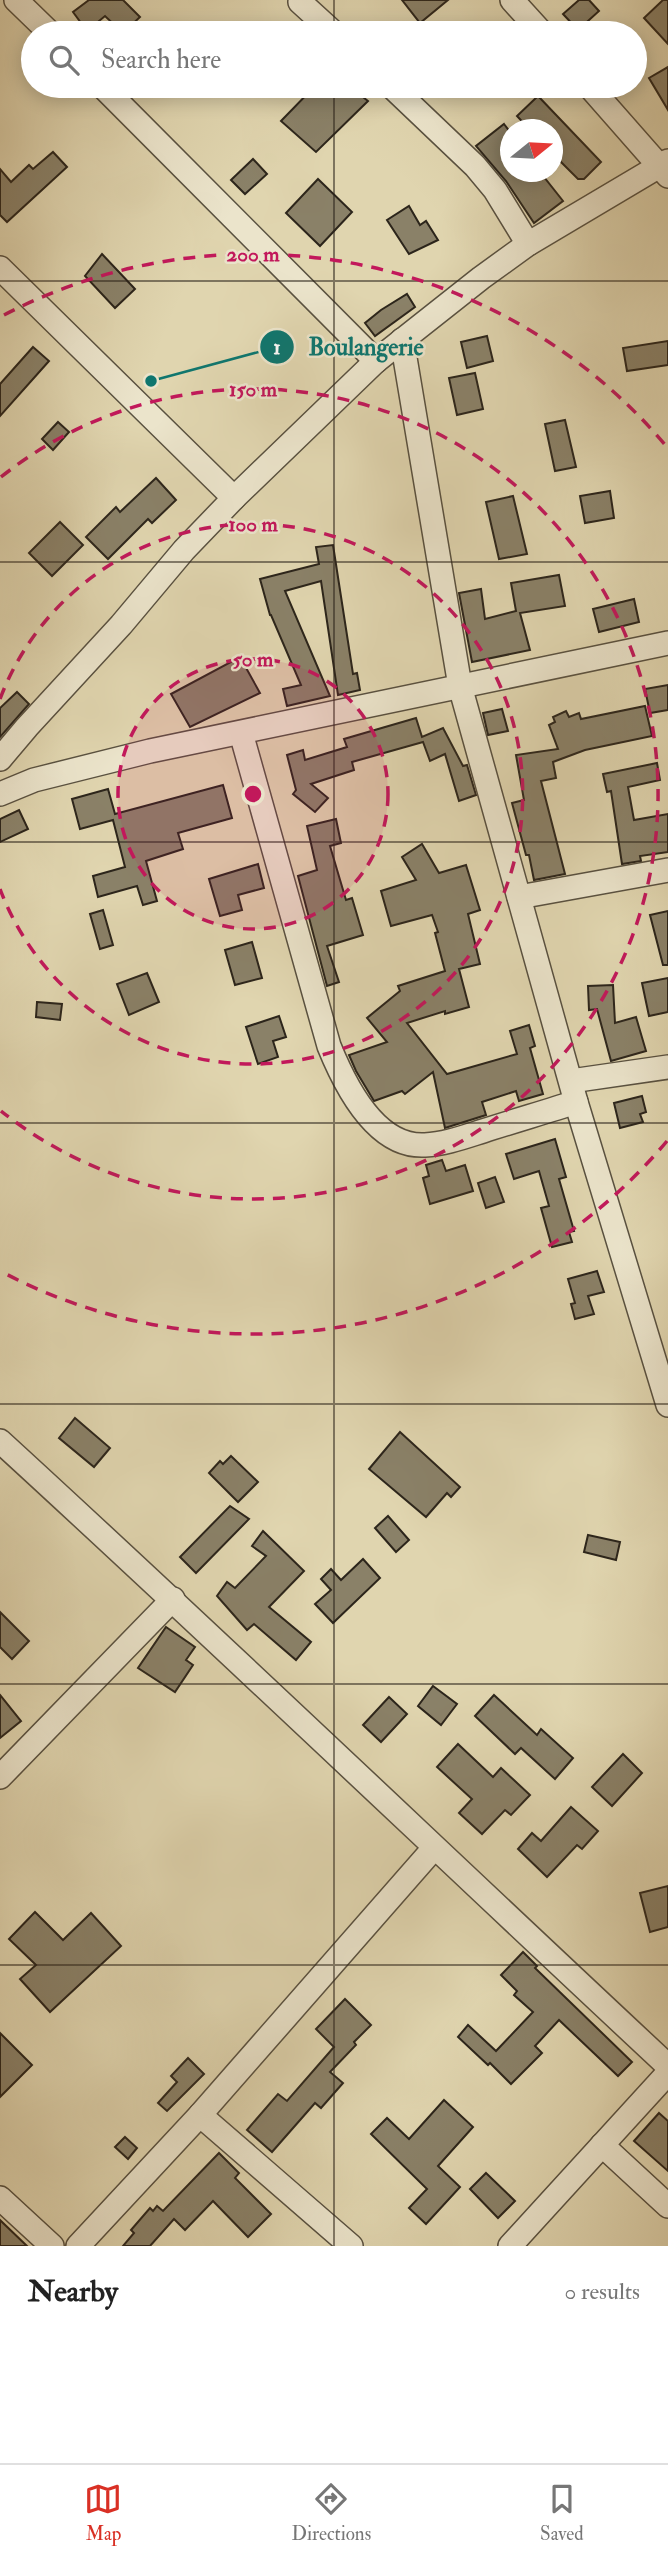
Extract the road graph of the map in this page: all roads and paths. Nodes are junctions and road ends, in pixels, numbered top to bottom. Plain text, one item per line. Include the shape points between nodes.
1 (16, 0) edge
2 (512, 0) edge
3 (300, 2) dead end
4 (38, 21) edge
5 (321, 21) edge
6 (531, 21) edge
7 (115, 98) edge
8 (404, 98) edge
9 (600, 98) edge
10 (665, 167) edge
11 (528, 244) junction
12 (0, 268) edge
13 (402, 340) junction
14 (376, 361) junction
15 (234, 498) junction
16 (668, 643) edge
17 (460, 686) junction
18 (241, 733) junction
19 (0, 759) edge
20 (0, 794) edge
21 (668, 870) edge
22 (519, 897) junction
23 (668, 1067) edge
24 (574, 1092) junction
25 (659, 1341) edge
26 (668, 1405) edge
27 (0, 1441) edge
28 (173, 1599) junction
29 (0, 1777) edge
30 (434, 1848) junction
31 (668, 2066) edge
32 (668, 2073) edge
33 (200, 2115) junction
34 (602, 2145) junction
35 (0, 2198) edge
36 (668, 2206) edge
37 (52, 2246) edge
38 (78, 2246) edge
39 (351, 2246) edge
40 (510, 2246) edge

1 - 4 street
2 - 6 street
3 - 5 street
7 - 14 street
8 - 11 street via 475,166
9 - 10 street
10 - 11 street
11 - 13 street
12 - 15 street
13 - 14 street
13 - 17 street
14 - 15 street
15 - 19 street
16 - 17 street
17 - 18 street
17 - 22 street
18 - 20 street via 34,780
18 - 24 street via 329,1046 357,1104 380,1127 404,1142 422,1145 450,1141
21 - 22 street
22 - 24 street
23 - 24 street
24 - 25 street
25 - 26 street
27 - 28 street
28 - 29 street
28 - 30 street
30 - 31 street
30 - 33 street
32 - 34 street
33 - 38 street
33 - 39 street
34 - 36 street
34 - 40 street
35 - 37 street

